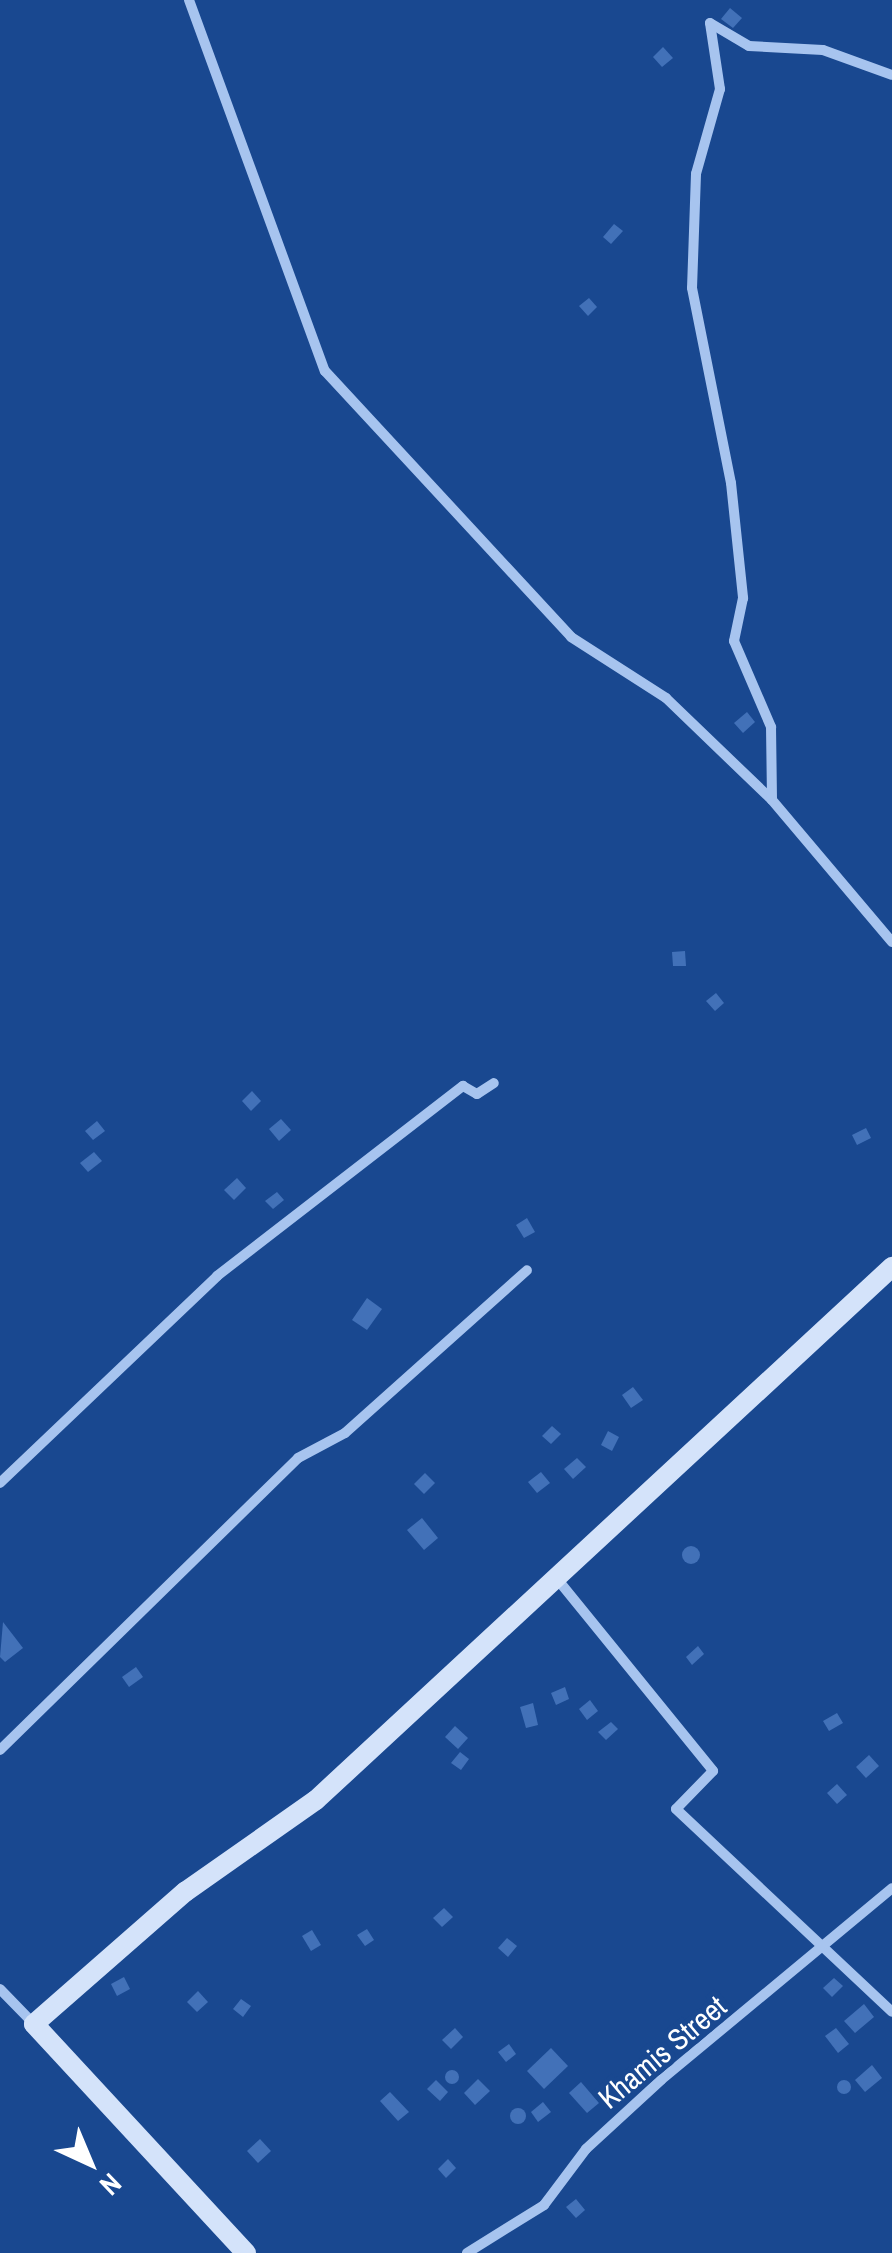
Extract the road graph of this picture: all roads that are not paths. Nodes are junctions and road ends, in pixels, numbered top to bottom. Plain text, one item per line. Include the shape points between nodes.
1 (189, 0) edge
2 (892, 75) edge
3 (772, 800) junction
4 (892, 942) edge
5 (494, 1083) dead end
6 (892, 1267) edge
7 (527, 1270) dead end
8 (0, 1484) edge
9 (558, 1580) junction
10 (0, 1750) edge
11 (892, 1888) edge
12 (827, 1950) junction
13 (0, 1989) edge
14 (892, 2012) edge
15 (34, 2024) junction
16 (246, 2253) edge
17 (468, 2253) edge

1 - 3 street via 325,371 571,637 666,698
2 - 3 street via 823,50 749,46 710,24 720,89 696,174 692,288 730,483 743,598 734,641 771,727
3 - 4 street
5 - 8 street via 478,1094 463,1086 217,1276
6 - 9 street
7 - 10 street via 345,1433 298,1458
9 - 12 street via 713,1771 676,1809
9 - 15 street via 316,1800 184,1892
11 - 12 street, Khamis Street
12 - 14 street
12 - 17 street, Khamis Street via 661,2080 586,2150 544,2205
13 - 15 street
15 - 16 street

